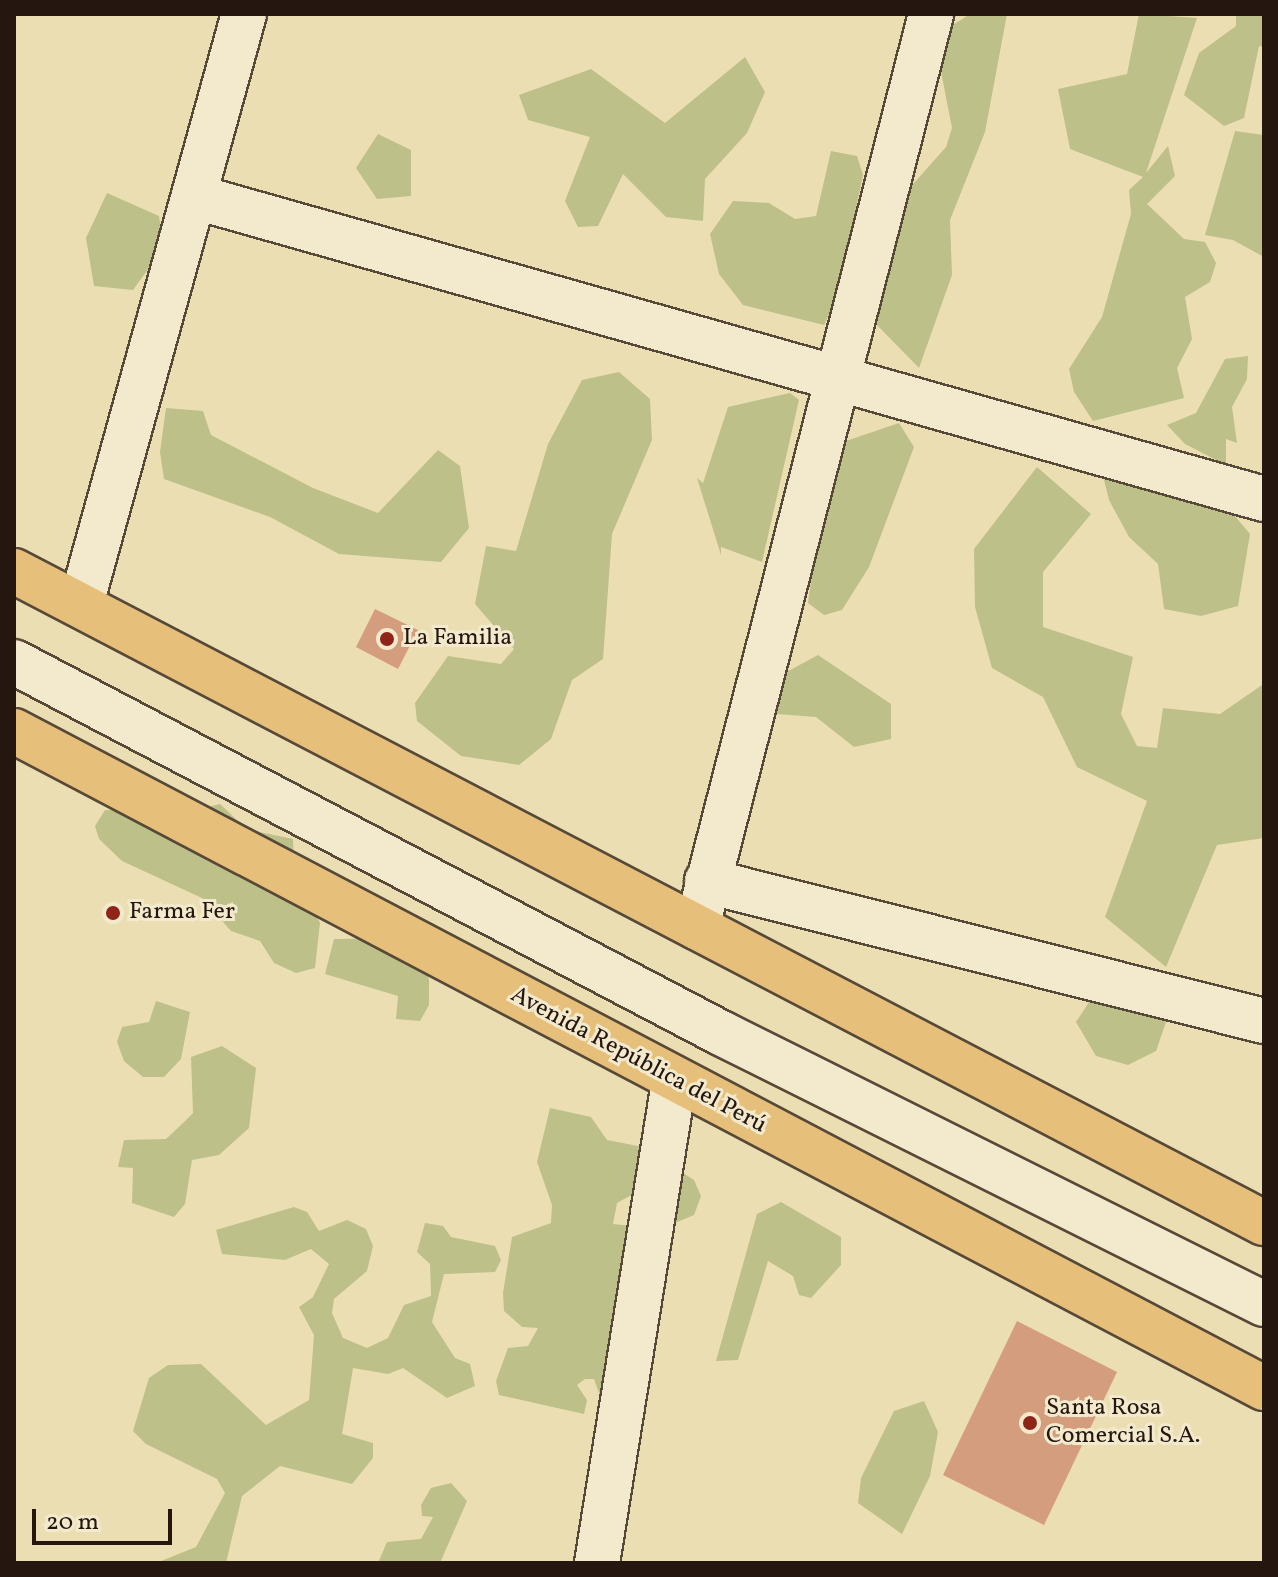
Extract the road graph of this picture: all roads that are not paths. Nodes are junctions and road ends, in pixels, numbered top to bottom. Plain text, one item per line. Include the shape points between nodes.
1 (244, 14) edge
2 (931, 14) edge
3 (196, 197) junction
4 (833, 382) junction
5 (1264, 499) edge
6 (14, 571) edge
7 (81, 604) junction
8 (14, 662) edge
9 (14, 731) edge
10 (707, 881) junction
11 (697, 927) junction
12 (1264, 1021) edge
13 (674, 1081) junction
14 (1264, 1223) edge
15 (1264, 1304) edge
16 (1264, 1388) edge
17 (597, 1563) edge

1 - 3 street
2 - 4 street
3 - 4 street
3 - 7 street
4 - 5 street
4 - 10 street
6 - 7 highway
7 - 11 highway
8 - 15 street via 750,1048
9 - 13 highway, Avenida República del Perú
10 - 11 street
10 - 12 street
11 - 14 highway
13 - 16 highway, Avenida República del Perú
13 - 17 street

